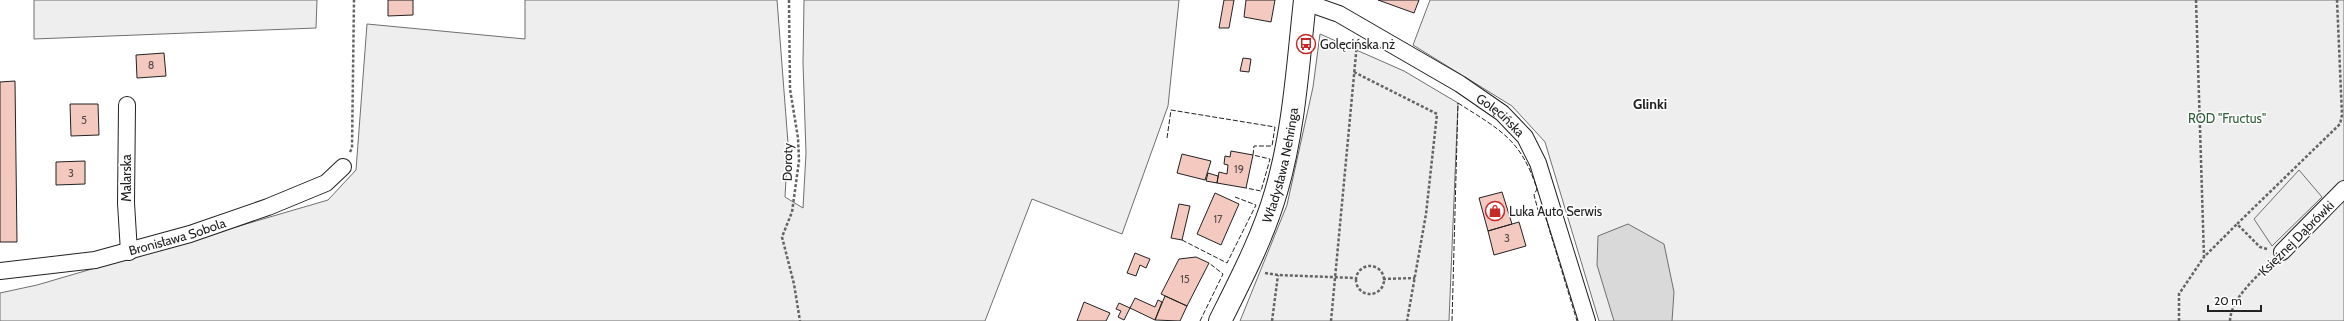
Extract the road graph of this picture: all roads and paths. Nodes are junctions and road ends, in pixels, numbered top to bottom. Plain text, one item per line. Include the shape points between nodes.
1 (354, 0) edge
2 (789, 0) edge
3 (2196, 0) edge
4 (2337, 0) edge
5 (1305, 1) edge
6 (1358, 27) junction
7 (1354, 72) junction
8 (127, 104) dead end
9 (343, 167) joint
10 (2344, 189) edge
11 (2237, 224) junction
12 (129, 252) junction
13 (2282, 252) junction
14 (2204, 257) junction
15 (0, 271) edge
16 (1336, 277) junction
17 (1356, 278) junction
18 (1415, 278) junction
19 (1383, 279) junction
20 (800, 321) edge
21 (1220, 321) edge
22 (1272, 321) edge
23 (1331, 321) edge
24 (1407, 321) edge
25 (1587, 321) edge
26 (2179, 321) edge
27 (2230, 321) edge

1 - 9 path via 352,148
2 - 20 path, Doroty via 790,90 799,161 792,212 782,237
3 - 14 path
4 - 11 path via 2342,115 2340,124
5 - 6 street, Golęcińska via 1328,9
5 - 21 street, Władysława Nehringa via 1288,136 1277,186 1259,239
6 - 7 path
6 - 25 street, Golęcińska via 1460,84 1502,113 1526,137 1538,163
7 - 16 path
7 - 18 path via 1437,114 1426,214
8 - 12 street, Malarska via 126,203
9 - 12 street, Bronisława Sobola via 326,183 275,204
10 - 13 street, Księżnej Dąbrówki
11 - 13 path via 2260,248
11 - 14 path
12 - 15 street, Bronisława Sobola via 95,260
13 - 27 path, Księżnej Dąbrówki via 2252,282 2233,307
14 - 26 path via 2178,294
16 - 17 path
16 - 22 path via 1278,275
16 - 23 path
17 - 19 path via 1360,270 1368,266 1376,268
17 - 19 path via 1358,287 1369,293 1378,291
18 - 19 path
18 - 24 path

